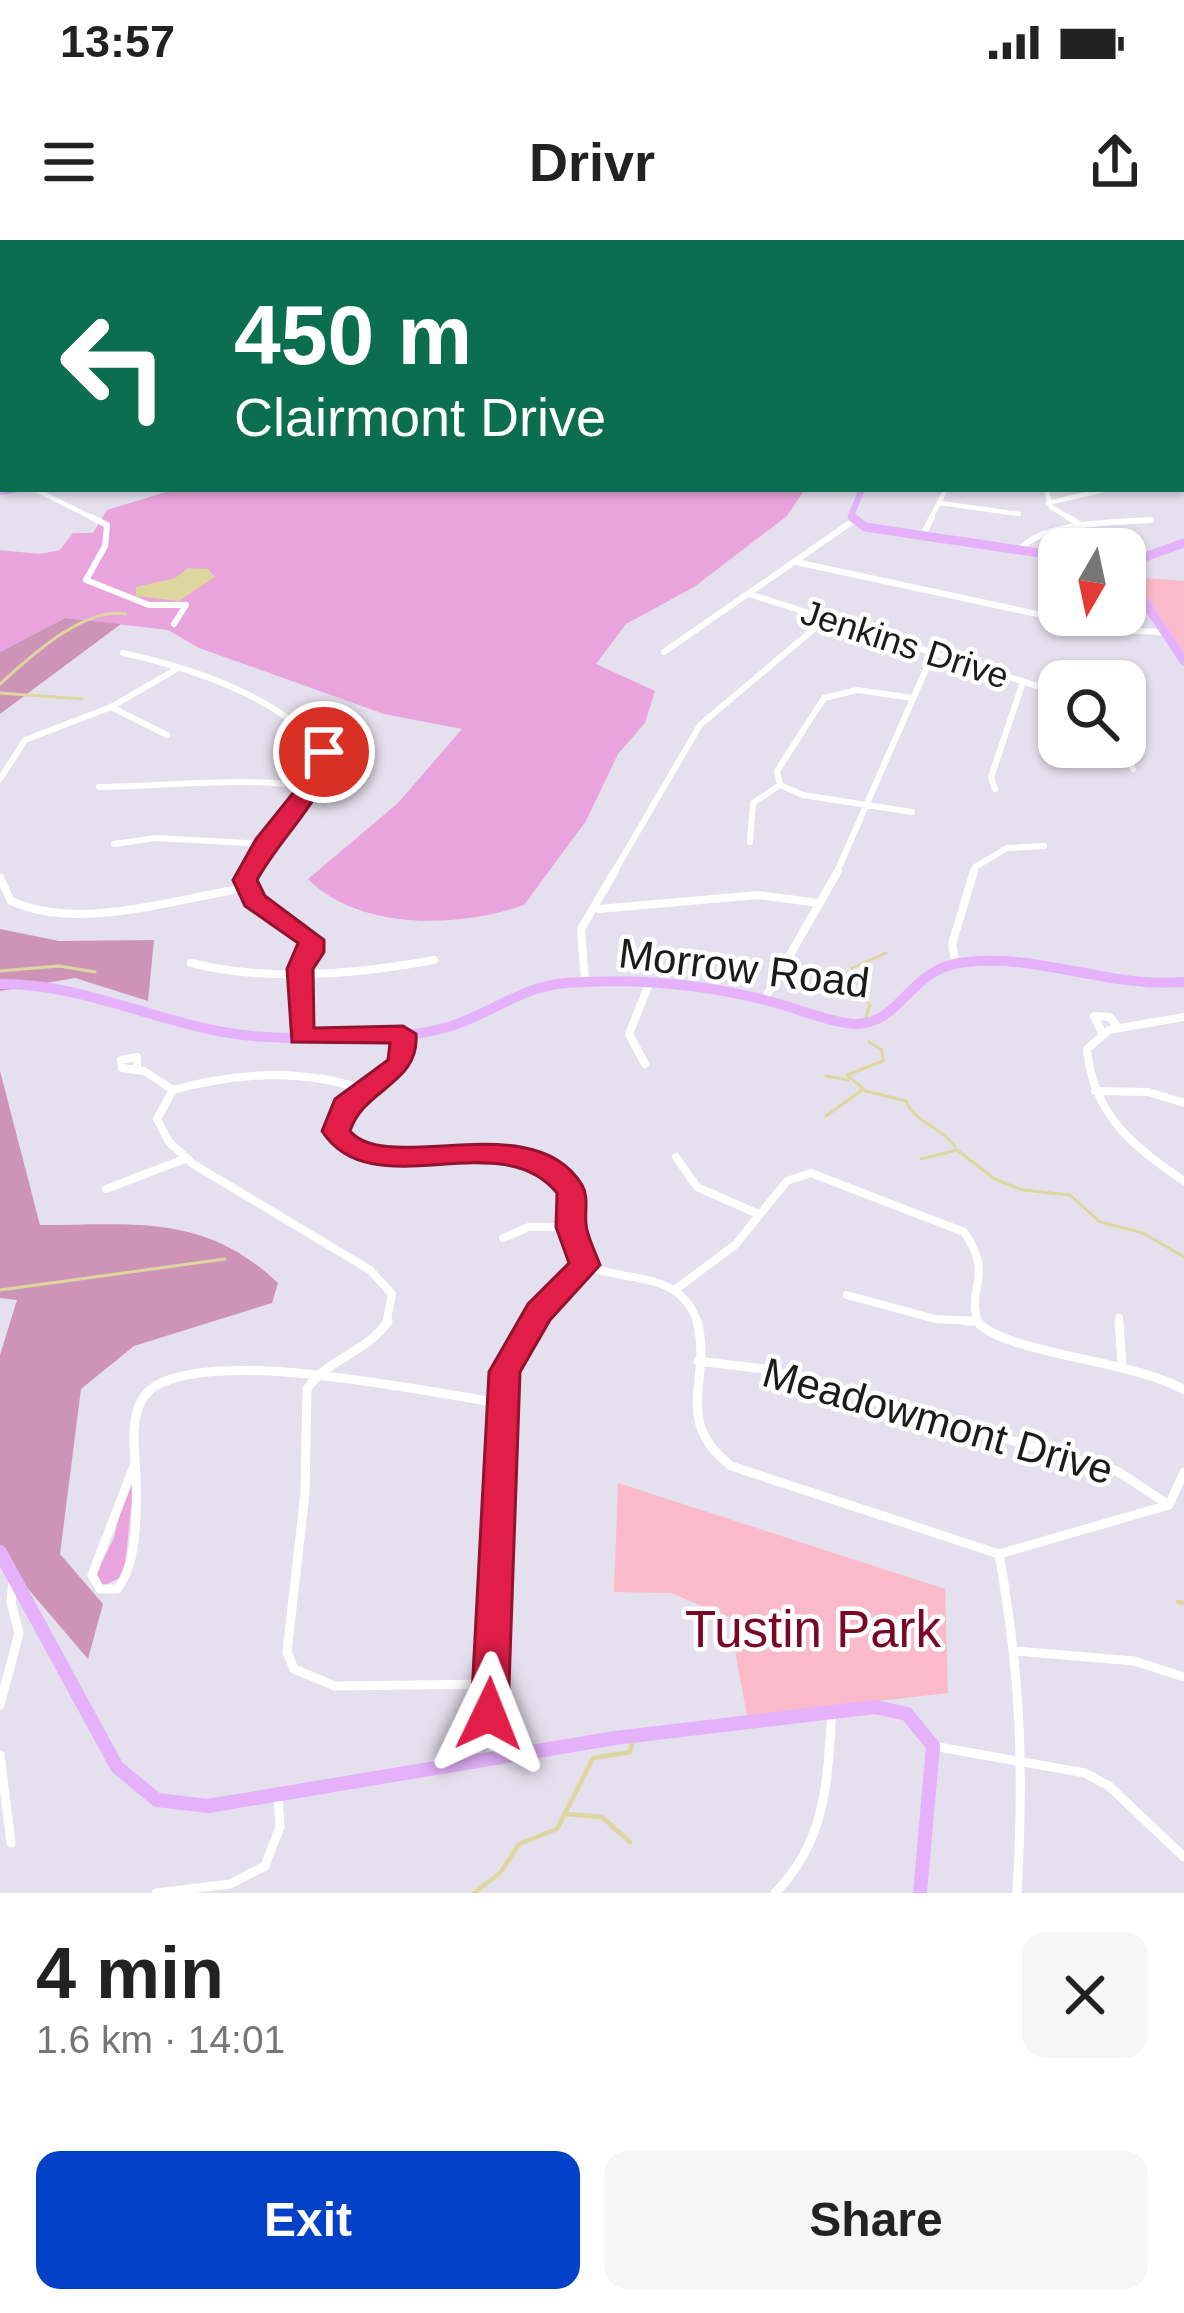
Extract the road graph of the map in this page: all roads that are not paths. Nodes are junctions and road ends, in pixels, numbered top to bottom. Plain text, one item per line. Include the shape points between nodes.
1 (40, 492) edge
2 (861, 492) edge
3 (945, 492) edge
4 (1046, 492) edge
5 (1095, 492) edge
6 (940, 503) junction
7 (1048, 503) junction
8 (1019, 514) dead end
9 (1151, 520) dead end
10 (853, 521) junction
11 (1080, 525) junction
12 (922, 537) junction
13 (1184, 544) edge
14 (1020, 550) junction
15 (1038, 553) edge
16 (1146, 556) edge
17 (796, 562) junction
18 (752, 595) junction
19 (1146, 603) edge
20 (827, 618) junction
21 (174, 624) dead end
22 (1163, 632) junction
23 (934, 651) junction
24 (664, 652) dead end
25 (123, 653) dead end
26 (1184, 661) edge
27 (176, 670) junction
28 (1023, 682) junction
29 (1038, 687) edge
30 (914, 698) junction
31 (111, 707) junction
32 (167, 735) dead end
33 (0, 778) edge
34 (780, 785) junction
35 (311, 787) junction
36 (100, 788) dead end
37 (995, 789) dead end
38 (870, 806) junction
39 (912, 812) dead end
40 (750, 842) dead end
41 (114, 844) dead end
42 (265, 844) junction
43 (1044, 846) dead end
44 (0, 878) edge
45 (246, 888) junction
46 (819, 903) junction
47 (597, 909) junction
48 (434, 960) dead end
49 (191, 964) dead end
50 (956, 964) junction
51 (300, 969) junction
52 (1184, 982) edge
53 (585, 983) junction
54 (0, 984) edge
55 (649, 985) junction
56 (764, 1000) junction
57 (1184, 1018) edge
58 (1118, 1028) junction
59 (1102, 1033) junction
60 (403, 1034) junction
61 (301, 1036) junction
62 (645, 1064) dead end
63 (137, 1068) dead end
64 (173, 1090) junction
65 (364, 1090) junction
66 (1095, 1091) junction
67 (1184, 1103) edge
68 (676, 1157) dead end
69 (182, 1160) junction
70 (1184, 1181) edge
71 (106, 1189) dead end
72 (756, 1213) junction
73 (571, 1227) junction
74 (503, 1238) dead end
75 (585, 1265) junction
76 (676, 1289) junction
77 (847, 1294) dead end
78 (1119, 1318) dead end
79 (975, 1321) junction
80 (698, 1361) junction
81 (1122, 1366) junction
82 (312, 1377) junction
83 (1184, 1390) edge
84 (500, 1403) junction
85 (134, 1466) junction
86 (1184, 1472) edge
87 (1169, 1505) junction
88 (0, 1552) edge
89 (999, 1554) junction
90 (16, 1574) junction
91 (1016, 1651) junction
92 (1184, 1677) edge
93 (490, 1684) junction
94 (0, 1706) edge
95 (832, 1710) junction
96 (932, 1746) junction
97 (0, 1755) edge
98 (491, 1759) junction
99 (1024, 1760) junction
100 (278, 1795) junction
101 (11, 1844) dead end
102 (1184, 1857) edge
103 (156, 1893) edge
104 (775, 1893) edge
105 (920, 1893) edge
106 (1016, 1893) edge

1 - 21 street via 107,525 86,580 149,604 186,605
2 - 10 street
3 - 6 street
4 - 7 street
5 - 7 street
6 - 8 street
6 - 12 street
7 - 11 street
9 - 11 street
10 - 12 street
10 - 17 street
11 - 14 street via 1027,540
12 - 14 street
13 - 16 street
14 - 15 street
17 - 18 street
17 - 22 street via 1111,631
18 - 20 street, Jenkins Drive
18 - 24 street
19 - 22 street
20 - 23 street, Jenkins Drive
20 - 47 street via 700,724
22 - 26 street
23 - 28 street, Jenkins Drive
23 - 30 street
25 - 27 street
27 - 31 street
27 - 35 street via 304,727 324,752
28 - 29 street, Jenkins Drive
28 - 37 street via 991,777
30 - 34 street via 856,690 824,698 777,771
30 - 38 street
31 - 32 street
31 - 33 street via 25,740
34 - 38 street
34 - 40 street via 753,803
35 - 36 street via 248,777
35 - 42 street
38 - 39 street
38 - 46 street
41 - 42 street
42 - 45 street via 245,875
43 - 50 street via 1007,848 975,867 952,944
44 - 45 street via 10,902 50,915
45 - 51 street via 308,936 313,946
46 - 47 street via 758,896
46 - 56 street
47 - 53 street via 579,938
48 - 51 street via 381,971
49 - 51 street via 218,972
50 - 52 street, Morrow Road via 1011,962 1136,985
50 - 56 street, Morrow Road via 920,977 887,1017 869,1024
51 - 61 street
53 - 55 street, Morrow Road
53 - 60 street, Morrow Road via 528,990 450,1026
54 - 61 street, Morrow Road via 77,988 215,1033
55 - 56 street, Morrow Road
55 - 62 street via 627,1034
57 - 58 street
58 - 59 street
58 - 59 street via 1110,1017 1094,1016
59 - 66 street via 1087,1049
60 - 61 street, Morrow Road
60 - 65 street via 398,1065
63 - 64 street
64 - 65 street via 311,1078
64 - 69 street via 157,1119
65 - 73 street via 336,1117 345,1144 384,1156 535,1160 567,1182
66 - 67 street via 1148,1091
66 - 70 street via 1112,1129
68 - 72 street via 697,1187
69 - 71 street
69 - 82 street via 305,1225 392,1294 392,1316 376,1338
72 - 76 street via 735,1245
72 - 79 street via 787,1181 811,1172 949,1222 981,1251 985,1266
73 - 74 street via 529,1227
73 - 75 street
75 - 76 street
75 - 84 street via 511,1353
76 - 80 street via 698,1321
77 - 79 street via 935,1319
78 - 81 street
79 - 81 street via 999,1337
80 - 87 street, Meadowmont Drive via 764,1369 1117,1472
80 - 89 street via 697,1435 720,1460
81 - 83 street
82 - 84 street
82 - 85 street via 193,1374 160,1383 137,1409
82 - 93 street via 287,1652 294,1669 335,1686
84 - 93 street
85 - 85 street via 139,1499 127,1577 117,1589 100,1589 92,1575
86 - 87 street
87 - 89 street
88 - 90 street
89 - 91 street
90 - 94 street via 10,1603 19,1633
90 - 100 street via 135,1790 182,1808
91 - 92 street via 1134,1660
91 - 99 street
93 - 98 street
95 - 96 street via 908,1714
95 - 98 street
95 - 104 street via 820,1835 802,1870
96 - 99 street
96 - 105 street
97 - 101 street
98 - 100 street
99 - 102 street via 1109,1786
99 - 106 street
100 - 103 street via 282,1840 262,1870

